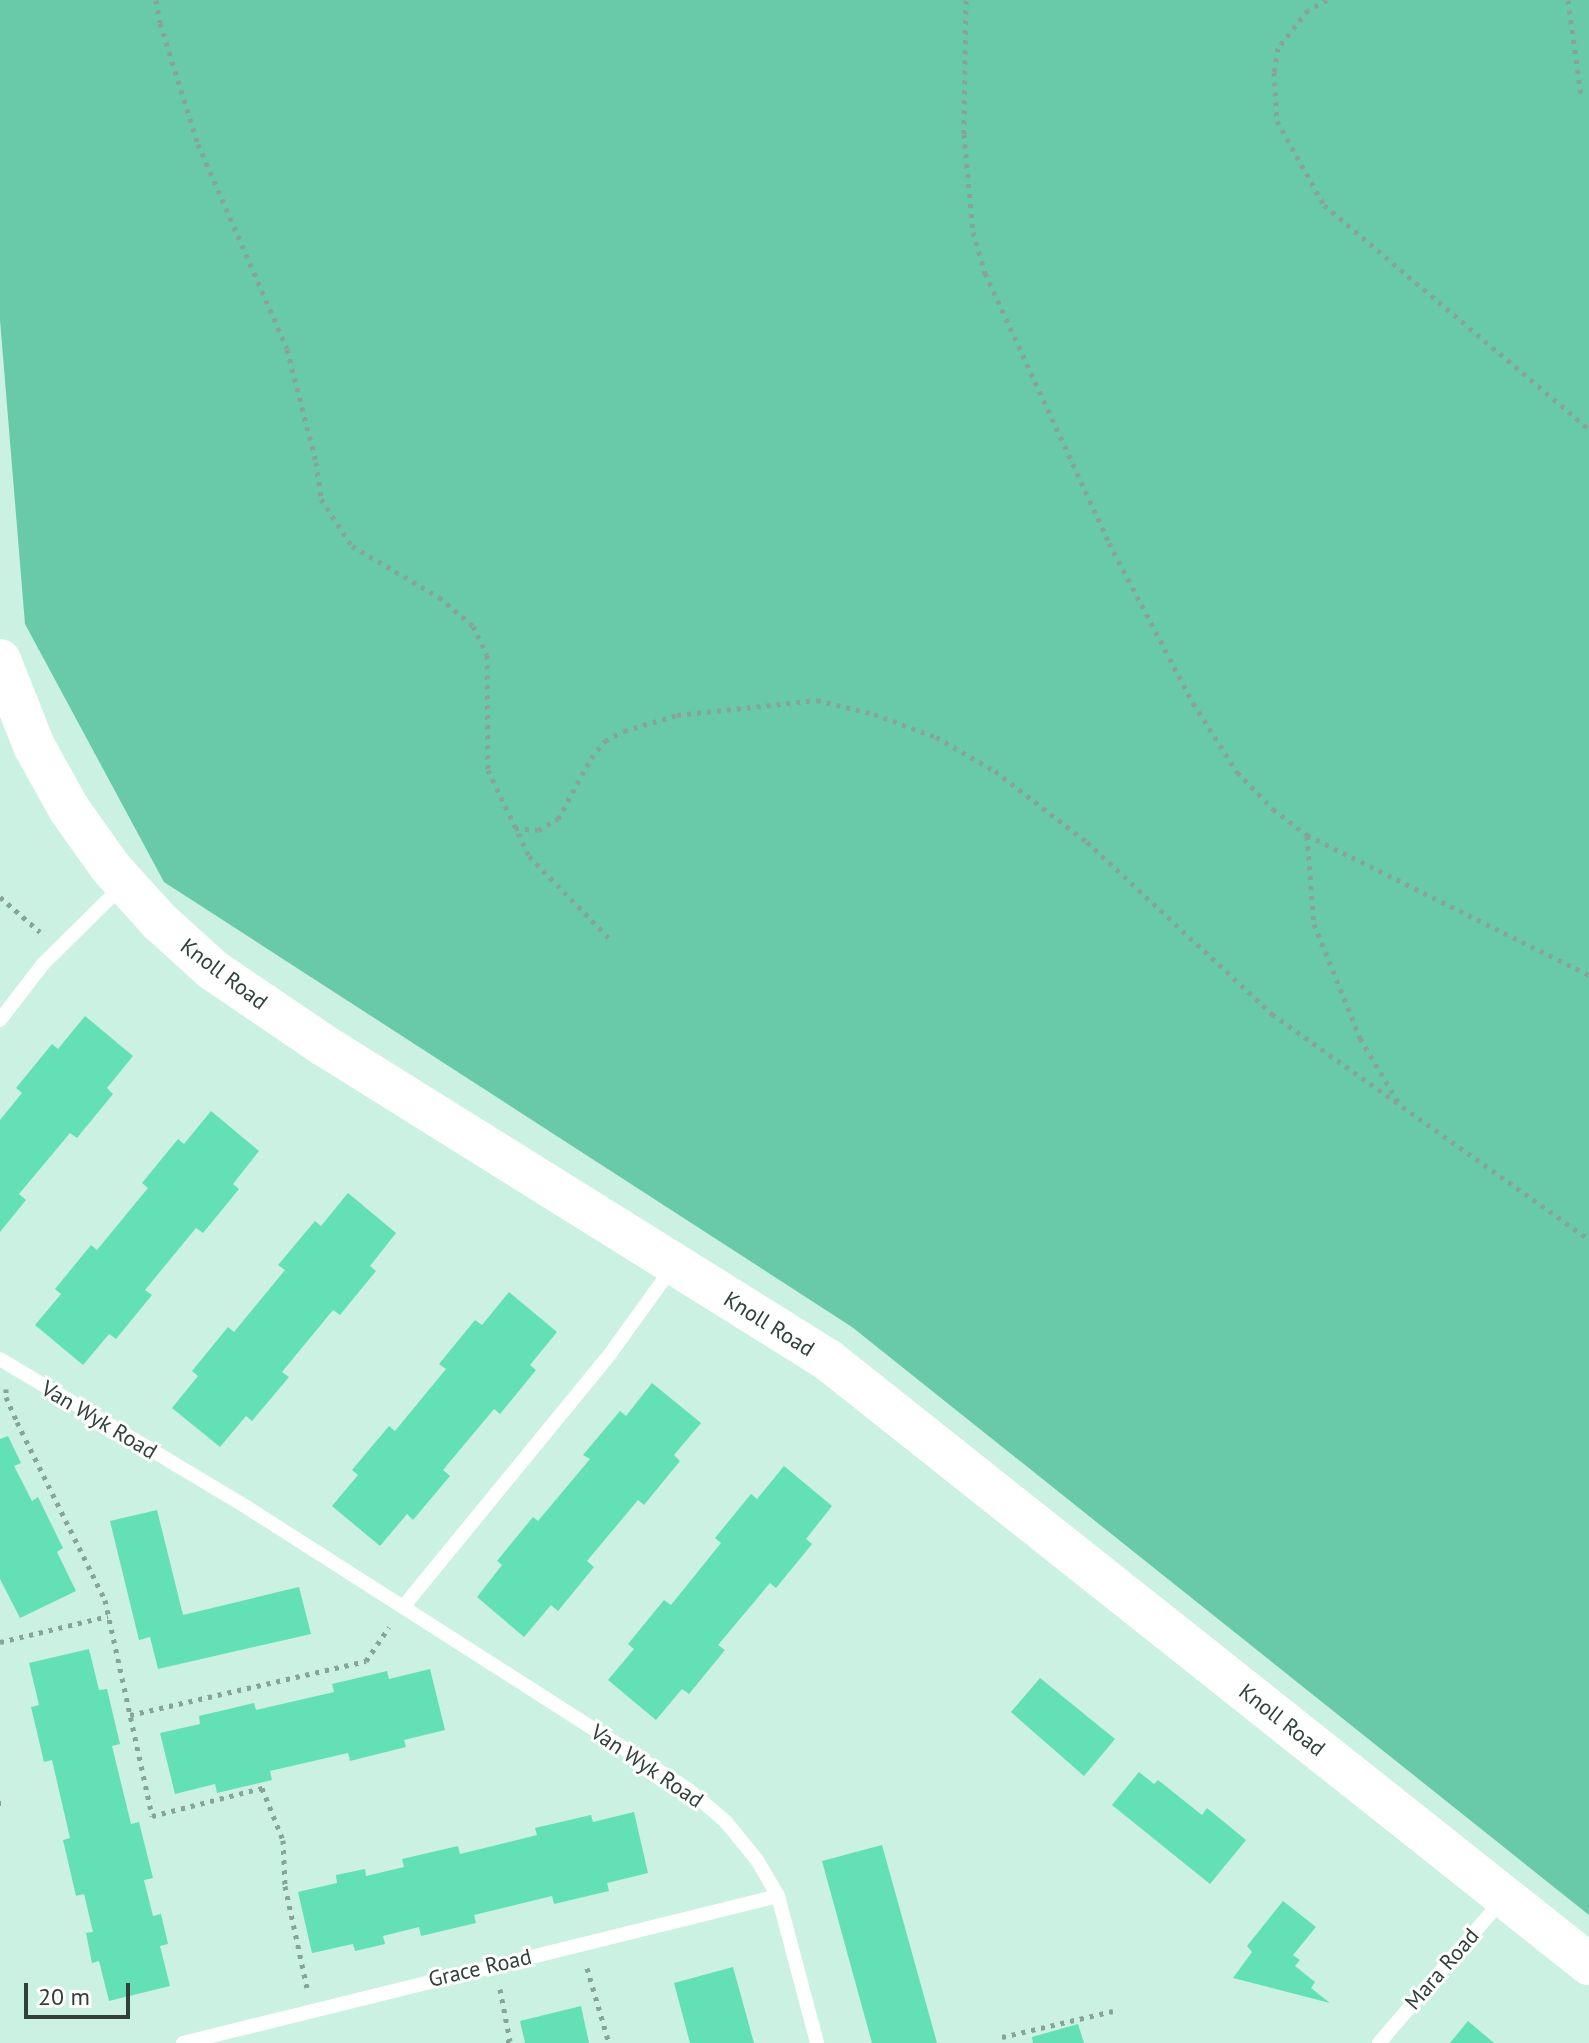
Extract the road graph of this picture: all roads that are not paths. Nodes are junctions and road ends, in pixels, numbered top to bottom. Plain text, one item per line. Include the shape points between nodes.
1 (0, 660) edge
2 (125, 883) junction
3 (0, 1020) edge
4 (674, 1264) junction
5 (4, 1361) edge
6 (403, 1607) junction
7 (778, 1896) junction
8 (1505, 1896) junction
9 (1589, 1964) edge
10 (183, 2043) edge
11 (817, 2043) edge
12 (1379, 2043) edge

1 - 2 street, Knoll Road via 34,746 69,809
2 - 3 lane via 59,948
2 - 4 street, Knoll Road via 213,970
4 - 6 lane via 610,1354
4 - 8 street, Knoll Road via 828,1360
5 - 6 lane, Van Wyk Road
6 - 7 lane, Van Wyk Road via 689,1790 726,1822
7 - 10 lane, Grace Road
7 - 11 lane, Van Wyk Road
8 - 9 street, Knoll Road
8 - 12 lane, Mara Road

